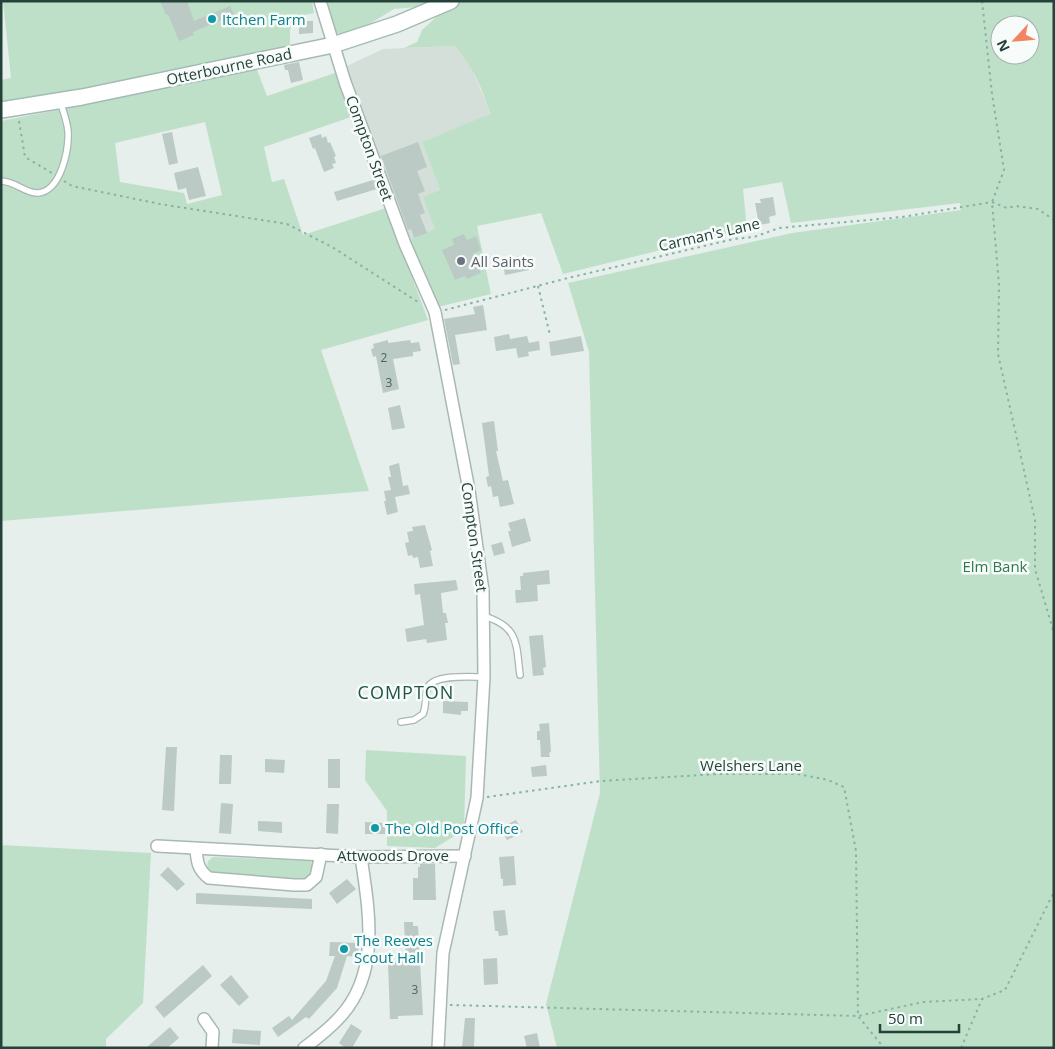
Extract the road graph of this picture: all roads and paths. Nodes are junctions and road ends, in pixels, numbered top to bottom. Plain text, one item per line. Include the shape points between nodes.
1 (320, 1) edge
2 (451, 1) edge
3 (982, 1) edge
4 (333, 45) junction
5 (60, 100) junction
6 (17, 108) junction
7 (1, 110) edge
8 (58, 177) junction
9 (1, 182) edge
10 (992, 202) junction
11 (1054, 220) edge
12 (538, 286) junction
13 (435, 312) junction
14 (550, 335) dead end
15 (484, 616) junction
16 (1054, 633) edge
17 (520, 675) dead end
18 (484, 676) junction
19 (401, 722) dead end
20 (477, 798) junction
21 (157, 846) dead end
22 (196, 849) junction
23 (321, 854) junction
24 (465, 856) junction
25 (361, 857) junction
26 (1054, 892) edge
27 (982, 999) junction
28 (440, 1005) junction
29 (858, 1016) junction
30 (204, 1018) dead end
31 (212, 1048) edge
32 (304, 1048) edge
33 (438, 1048) edge
34 (884, 1048) edge
35 (962, 1048) edge

1 - 4 street, Compton Street
2 - 4 street, Otterbourne Road via 397,24
3 - 10 path via 1004,170
4 - 5 street, Otterbourne Road
4 - 13 street, Compton Street via 405,244
5 - 6 street, Otterbourne Road
5 - 8 lane via 68,130 68,144
6 - 7 street, Otterbourne Road
6 - 8 path via 25,157
8 - 9 lane via 40,193 8,181
8 - 13 path via 81,188 287,224 332,247
10 - 11 path, Carman's Lane via 1007,208 1038,209
10 - 12 path, Carman's Lane via 902,217 779,228 754,237
10 - 16 path via 999,285 998,354 1035,520 1035,569
12 - 13 path, Carman's Lane
12 - 14 path
13 - 15 street, Compton Street via 469,490
15 - 17 lane via 510,629 517,645
15 - 18 street, Compton Street
18 - 19 lane via 445,678 430,684 423,714 414,720
18 - 20 street, Compton Street
20 - 24 street, Compton Street
20 - 29 path, Welshers Lane via 600,781 719,774 798,774 844,787 856,851
21 - 22 street, Attwoods Drove
22 - 23 street, Attwoods Drove
22 - 23 street, Attwoods Drove via 201,873 208,878 294,885 307,884 316,878
23 - 25 street, Attwoods Drove
24 - 25 street, Attwoods Drove
24 - 28 street, Compton Street via 443,953
25 - 32 street via 370,933 362,980 356,996 340,1018
26 - 27 path via 1005,990
27 - 29 path via 923,1002
27 - 35 path
28 - 29 path
28 - 33 street, Compton Street
29 - 34 path
30 - 31 street via 213,1032

